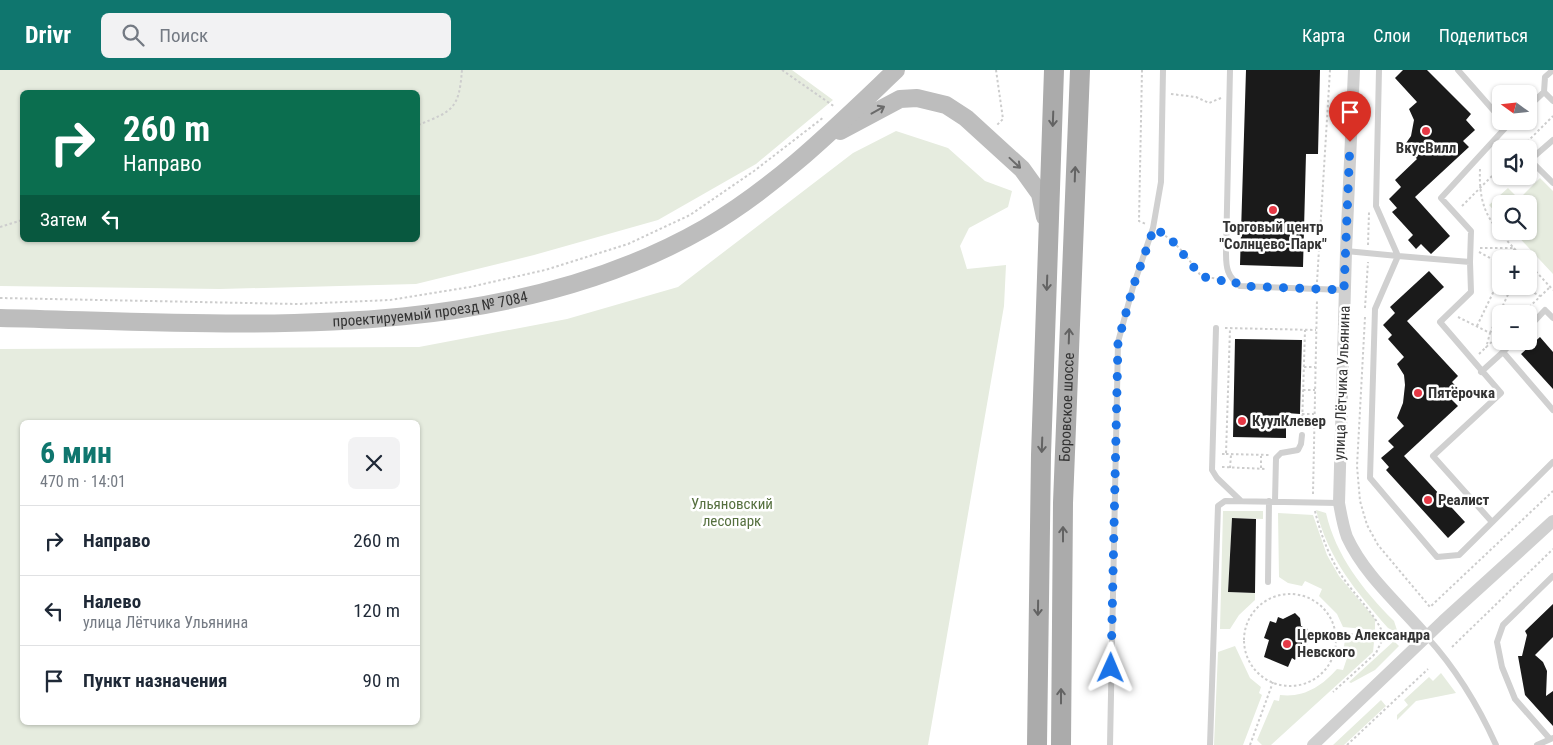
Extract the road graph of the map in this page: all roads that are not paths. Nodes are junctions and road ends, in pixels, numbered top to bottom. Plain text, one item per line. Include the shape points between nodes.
1 (896, 70) edge
2 (1054, 70) edge
3 (1080, 70) edge
4 (1163, 70) edge
5 (1230, 70) edge
6 (1354, 70) edge
7 (1379, 70) edge
8 (1458, 70) edge
9 (1553, 70) edge
10 (1544, 92) junction
11 (1538, 98) edge
12 (1553, 101) edge
13 (1492, 107) edge
14 (1500, 130) edge
15 (1553, 140) edge
16 (820, 142) junction
17 (1553, 182) edge
18 (1049, 234) junction
19 (1346, 251) junction
20 (1398, 256) junction
21 (1470, 262) junction
22 (1344, 290) junction
23 (0, 318) edge
24 (1537, 318) edge
25 (1553, 318) edge
26 (1216, 328) road end
27 (1503, 352) joint
28 (1481, 372) junction
29 (1553, 410) edge
30 (1302, 435) road end
31 (1553, 462) edge
32 (1241, 501) junction
33 (1272, 501) junction
34 (1339, 503) junction
35 (1553, 521) edge
36 (1492, 522) junction
37 (1553, 576) edge
38 (1268, 582) dead end
39 (1427, 637) junction
40 (1552, 738) edge
41 (1037, 745) edge
42 (1061, 745) edge
43 (1110, 745) edge
44 (1210, 745) edge
45 (1313, 745) edge
46 (1496, 745) edge
47 (1537, 745) edge

1 - 16 street, проектируемый проезд № 7084
2 -> 18 main road, Боровское шоссе
42 -> 3 main road, Боровское шоссе via 1063,503
4 - 43 lane via 1161,182 1154,228 1118,342
5 - 22 lane via 1226,270 1240,286
6 - 19 street, улица Лётчика Ульянина
7 - 20 lane via 1376,206
8 - 13 lane
9 - 10 lane via 1545,77
10 - 11 lane
10 - 12 lane
14 - 21 lane via 1441,198 1471,231
15 - 17 lane via 1530,160
16 -> 18 street, проектируемый проезд № 7084 via 900,99 917,98 946,105 966,118 1022,169 1040,194
16 - 23 street, проектируемый проезд № 7084 via 774,180 705,227 638,260 557,288 478,306 390,318 300,322
18 -> 41 main road, Боровское шоссе via 1037,624
19 - 20 lane
19 - 22 street, улица Лётчика Ульянина
20 - 21 lane
20 - 36 lane via 1375,309 1370,478 1438,557 1459,555
21 - 28 lane via 1471,292 1440,322
22 - 34 street, улица Лётчика Ульянина
24 - 25 lane via 1545,310
26 - 32 lane via 1212,467 1217,478
27 - 28 lane
27 - 29 lane
28 - 36 lane via 1500,394 1433,456
30 - 33 lane via 1298,450 1277,456
31 - 36 lane
32 - 33 lane
32 - 44 lane via 1225,501 1218,506
33 - 34 lane
33 - 38 lane
34 - 39 street, улица Лётчика Ульянина via 1344,530 1354,550
35 - 39 street
37 - 40 lane via 1503,625 1497,642 1502,667 1515,699
39 - 45 street
39 - 46 lane via 1451,664 1482,714
40 - 47 lane

